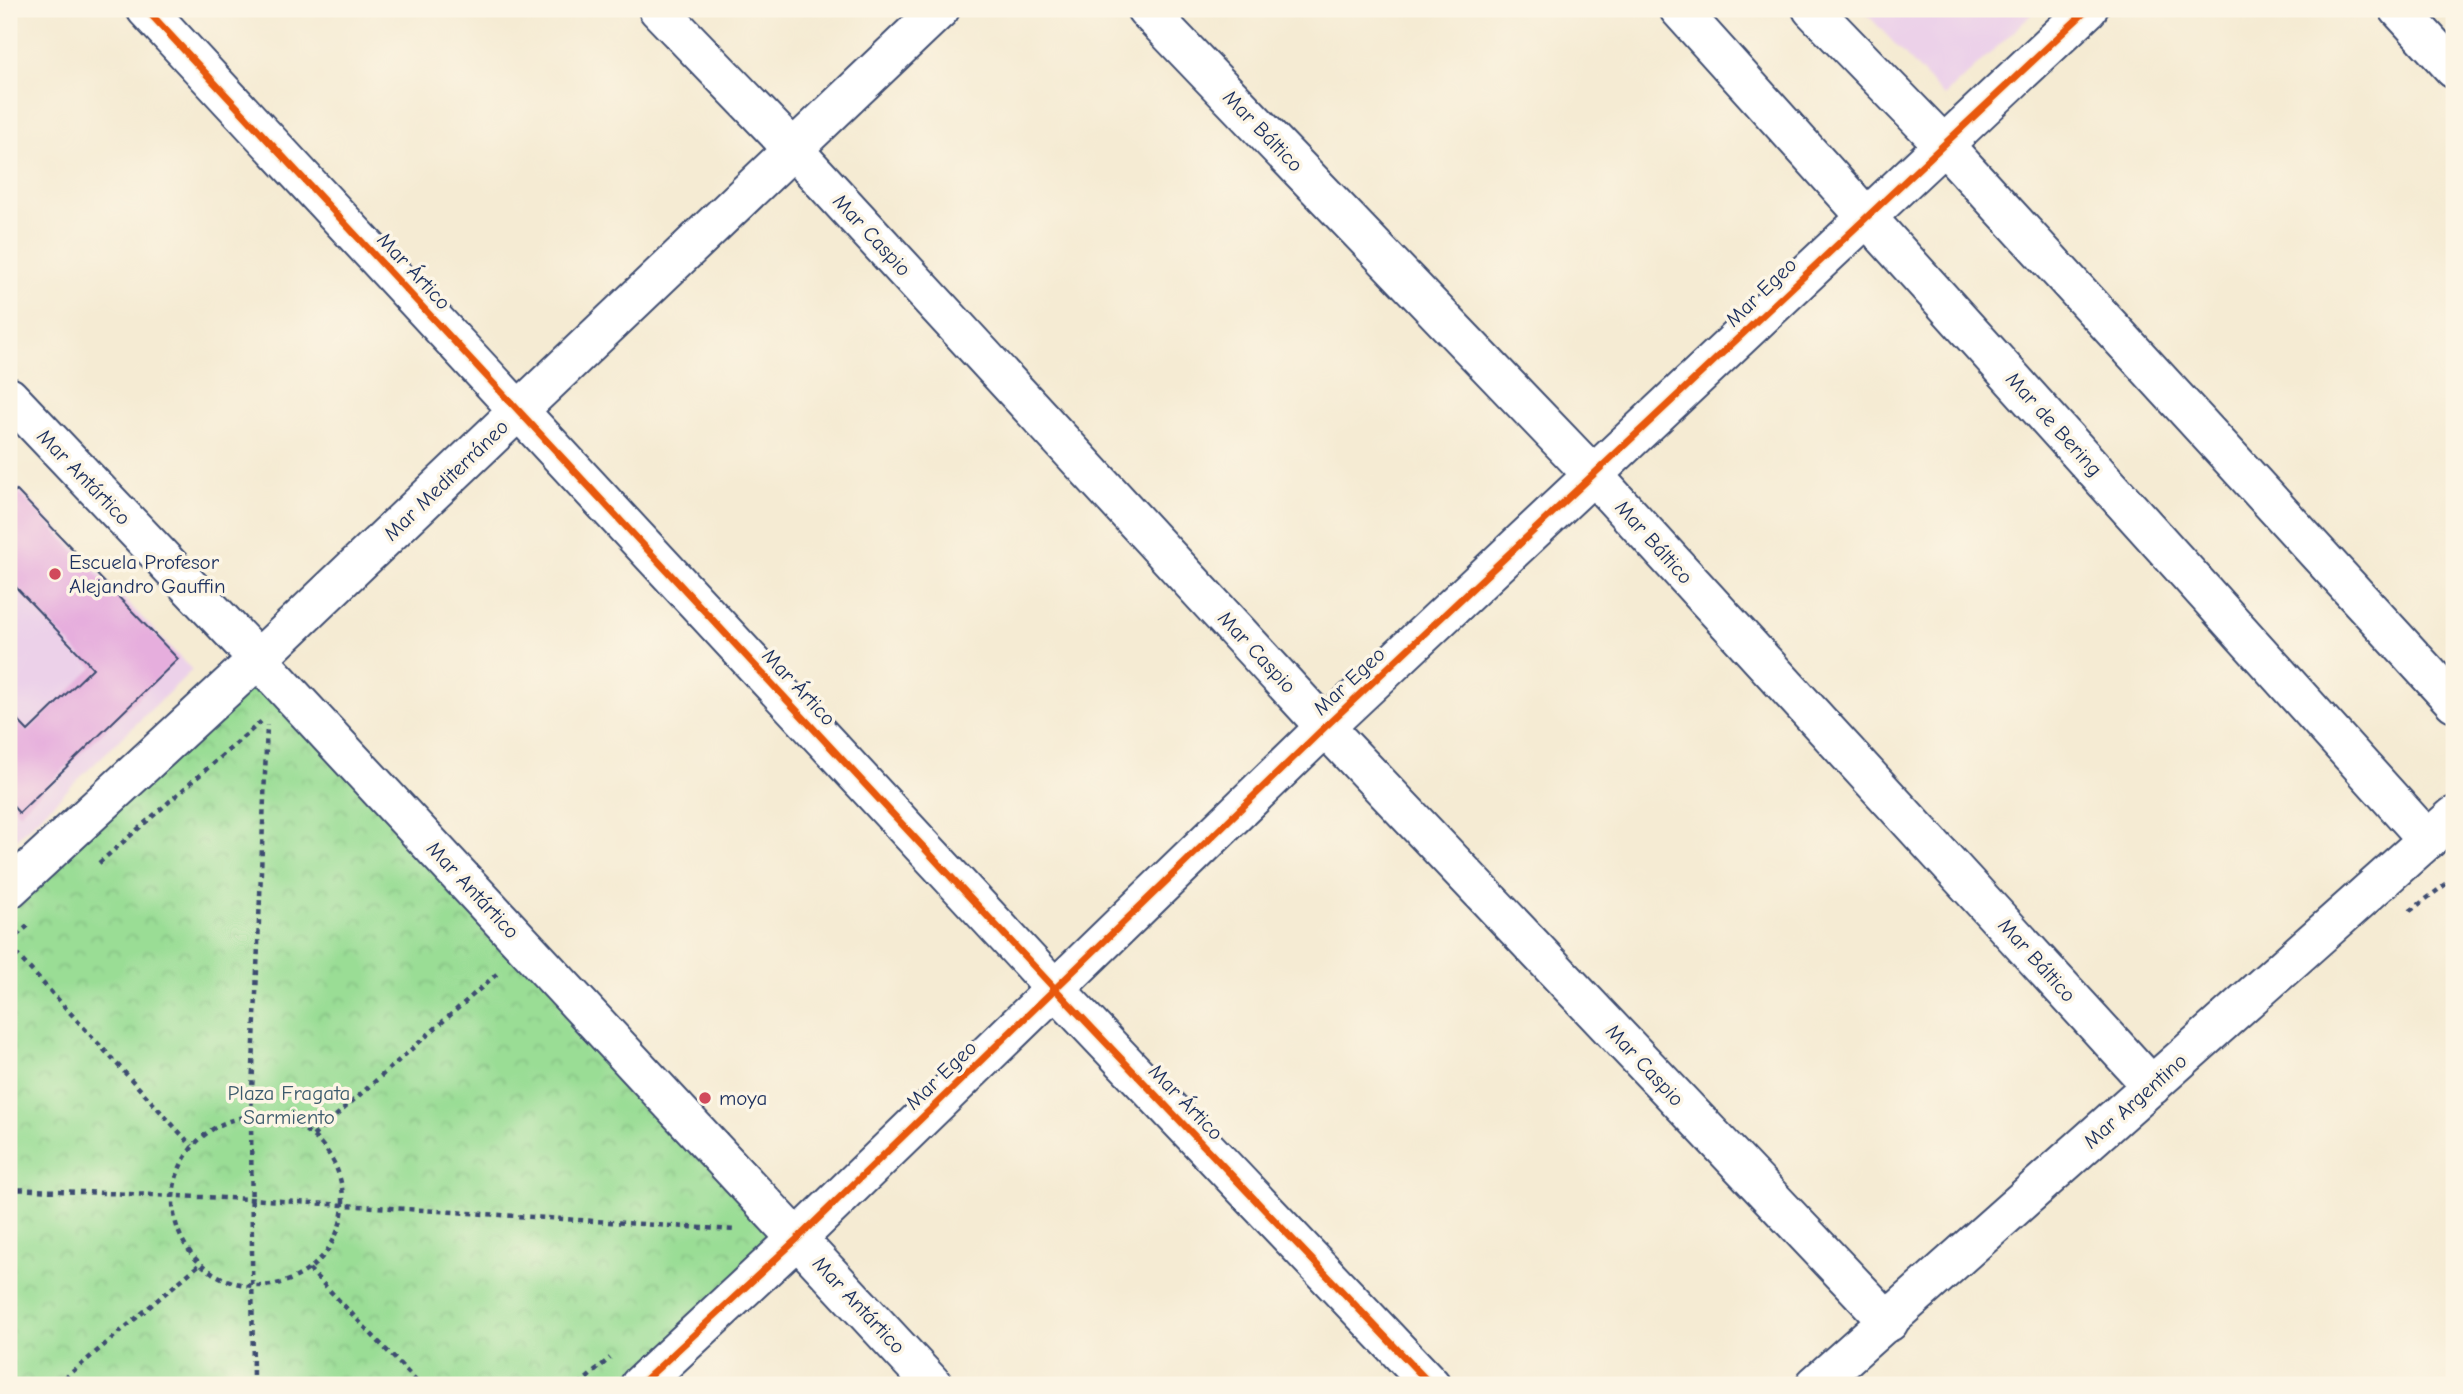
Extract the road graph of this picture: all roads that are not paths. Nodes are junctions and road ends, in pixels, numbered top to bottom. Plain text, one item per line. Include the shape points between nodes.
1 (146, 9) edge
2 (658, 9) edge
3 (940, 9) edge
4 (1146, 9) edge
5 (1679, 9) edge
6 (1812, 9) edge
7 (2088, 9) edge
8 (2399, 9) edge
9 (2454, 69) edge
10 (1943, 144) junction
11 (793, 149) junction
12 (1867, 215) junction
13 (9, 397) edge
14 (519, 410) junction
15 (1594, 476) junction
16 (258, 659) junction
17 (2454, 702) edge
18 (1325, 727) junction
19 (2441, 828) edge
20 (9, 890) edge
21 (1055, 989) junction
22 (2152, 1086) junction
23 (797, 1239) junction
24 (1889, 1322) junction
25 (640, 1385) edge
26 (933, 1385) edge
27 (1431, 1385) edge
28 (1815, 1385) edge

1 - 14 street, Mar Ártico
2 - 11 street, Mar Caspio
3 - 11 street, Mar Mediterráneo
4 - 15 street, Mar Báltico
5 - 12 street, Mar de Bering
6 - 10 street
7 - 10 street, Mar Egeo
8 - 9 street
10 - 12 street, Mar Egeo
10 - 17 street
11 - 14 street, Mar Mediterráneo
11 - 18 street, Mar Caspio
12 - 15 street, Mar Egeo
12 - 19 street, Mar de Bering
13 - 16 street, Mar Antártico
14 - 16 street, Mar Mediterráneo
14 - 21 street, Mar Ártico
15 - 18 street, Mar Egeo
15 - 22 street, Mar Báltico
16 - 20 street, Mar Mediterráneo
16 - 23 street, Mar Antártico
18 - 21 street, Mar Egeo
18 - 24 street, Mar Caspio
19 - 22 street, Mar Argentino
21 - 23 street, Mar Egeo
21 - 27 street, Mar Ártico
22 - 24 street, Mar Argentino
23 - 25 street, Mar Egeo
23 - 26 street, Mar Antártico
24 - 28 street, Mar Argentino

